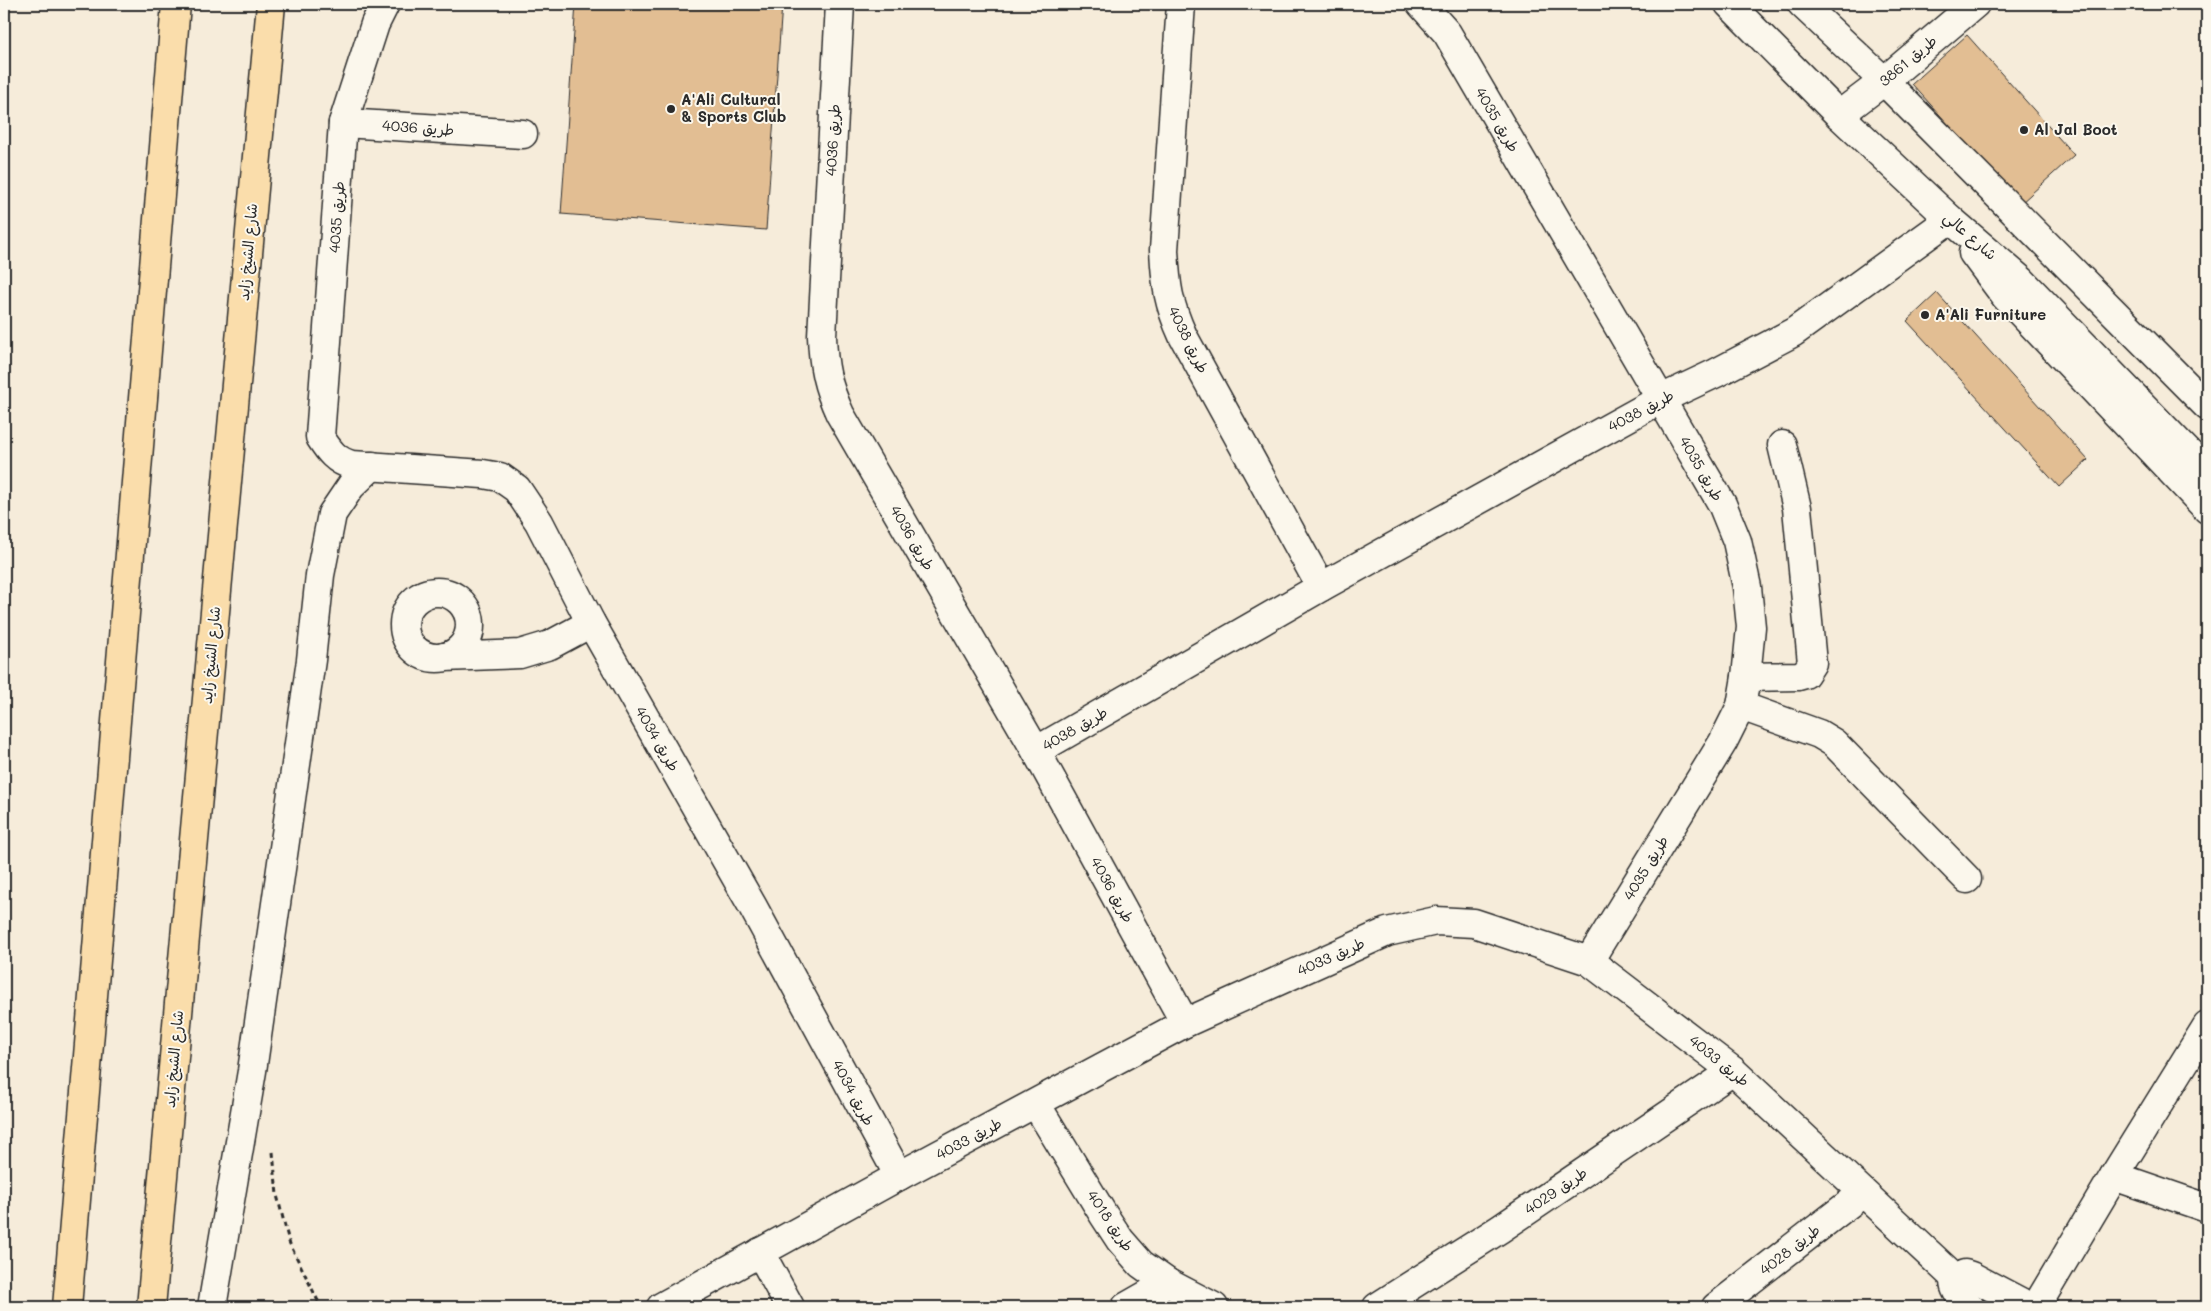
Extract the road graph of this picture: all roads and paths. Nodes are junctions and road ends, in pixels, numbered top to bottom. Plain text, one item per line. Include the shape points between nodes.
1 (176, 4) edge
2 (271, 4) edge
3 (384, 4) edge
4 (840, 4) edge
5 (1181, 4) edge
6 (1420, 4) edge
7 (1729, 4) edge
8 (1802, 4) edge
9 (1975, 4) edge
10 (1884, 82) junction
11 (1839, 116) junction
12 (343, 123) junction
13 (524, 134) dead end
14 (1950, 219) junction
15 (1661, 399) junction
16 (2207, 406) edge
17 (320, 437) joint
18 (1782, 445) dead end
19 (372, 466) junction
20 (2207, 472) edge
21 (2207, 509) edge
22 (1321, 587) junction
23 (591, 623) junction
24 (444, 657) dead end
25 (1746, 677) junction
26 (1741, 706) junction
27 (1036, 751) junction
28 (1967, 879) dead end
29 (1589, 961) junction
30 (1185, 1023) junction
31 (2207, 1026) edge
32 (1733, 1070) junction
33 (1036, 1104) junction
34 (273, 1150) dead end
35 (899, 1176) junction
36 (2114, 1176) junction
37 (1863, 1193) junction
38 (2207, 1208) edge
39 (760, 1252) junction
40 (1955, 1278) junction
41 (1168, 1283) junction
42 (67, 1307) edge
43 (150, 1307) edge
44 (212, 1307) edge
45 (321, 1307) edge
46 (661, 1307) edge
47 (790, 1307) edge
48 (1126, 1307) edge
49 (1214, 1307) edge
50 (1377, 1307) edge
51 (1716, 1307) edge
52 (1970, 1307) edge
53 (2030, 1307) edge
54 (2036, 1307) edge

1 - 42 main road
2 - 43 main road, شارع الشيخ زايد
3 - 12 street, طريق 4035 via 374,24
4 - 27 street, طريق 4036 via 822,336 829,391
5 - 22 street, طريق 4038 via 1164,250 1171,309
6 - 15 street, طريق 4035 via 1447,33
7 - 11 street, شارع عالي
8 - 10 street
9 - 10 street, طريق 3861
10 - 11 street, طريق 3861
10 - 16 street
11 - 14 street, شارع عالي
12 - 13 street, طريق 4036
12 - 17 street, طريق 4035
14 - 15 street, طريق 4038 via 1794,332
14 - 20 street, شارع عالي via 2021,280
14 - 21 street via 2005,296
15 - 22 street, طريق 4038
15 - 25 street, طريق 4035 via 1722,504 1737,541 1751,627
17 - 19 street, طريق 4034 via 333,456 342,462
18 - 25 street via 1797,508 1812,663 1809,670 1798,676
19 - 23 street, طريق 4034 via 483,474 500,477 517,489 539,522
19 - 44 street via 351,486 332,514 320,575 311,660 254,1061
22 - 27 street, طريق 4038
23 - 24 street via 550,645 520,654
23 - 35 street, طريق 4034 via 753,907
25 - 26 street, طريق 4035
26 - 28 street via 1818,734 1834,744
26 - 29 street, طريق 4035 via 1723,742
27 - 30 street, طريق 4036
29 - 30 street, طريق 4033 via 1474,923 1436,921 1387,932
29 - 32 street, طريق 4033
30 - 33 street, طريق 4033
31 - 36 street
32 - 37 street, طريق 4033
32 - 50 street, طريق 4029 via 1500,1229
33 - 35 street, طريق 4033
33 - 41 street, طريق 4018 via 1120,1240 1141,1264
34 - 45 path via 277,1195 289,1242
35 - 39 street, طريق 4033
36 - 38 street
36 - 54 street
37 - 40 street, طريق 4033
37 - 51 street, طريق 4028
39 - 46 street, طريق 4033
39 - 47 street
40 - 52 street, طريق 4033 via 1955,1288
40 - 53 street via 1965,1274 1971,1276
41 - 48 street
41 - 49 street, طريق 4018

